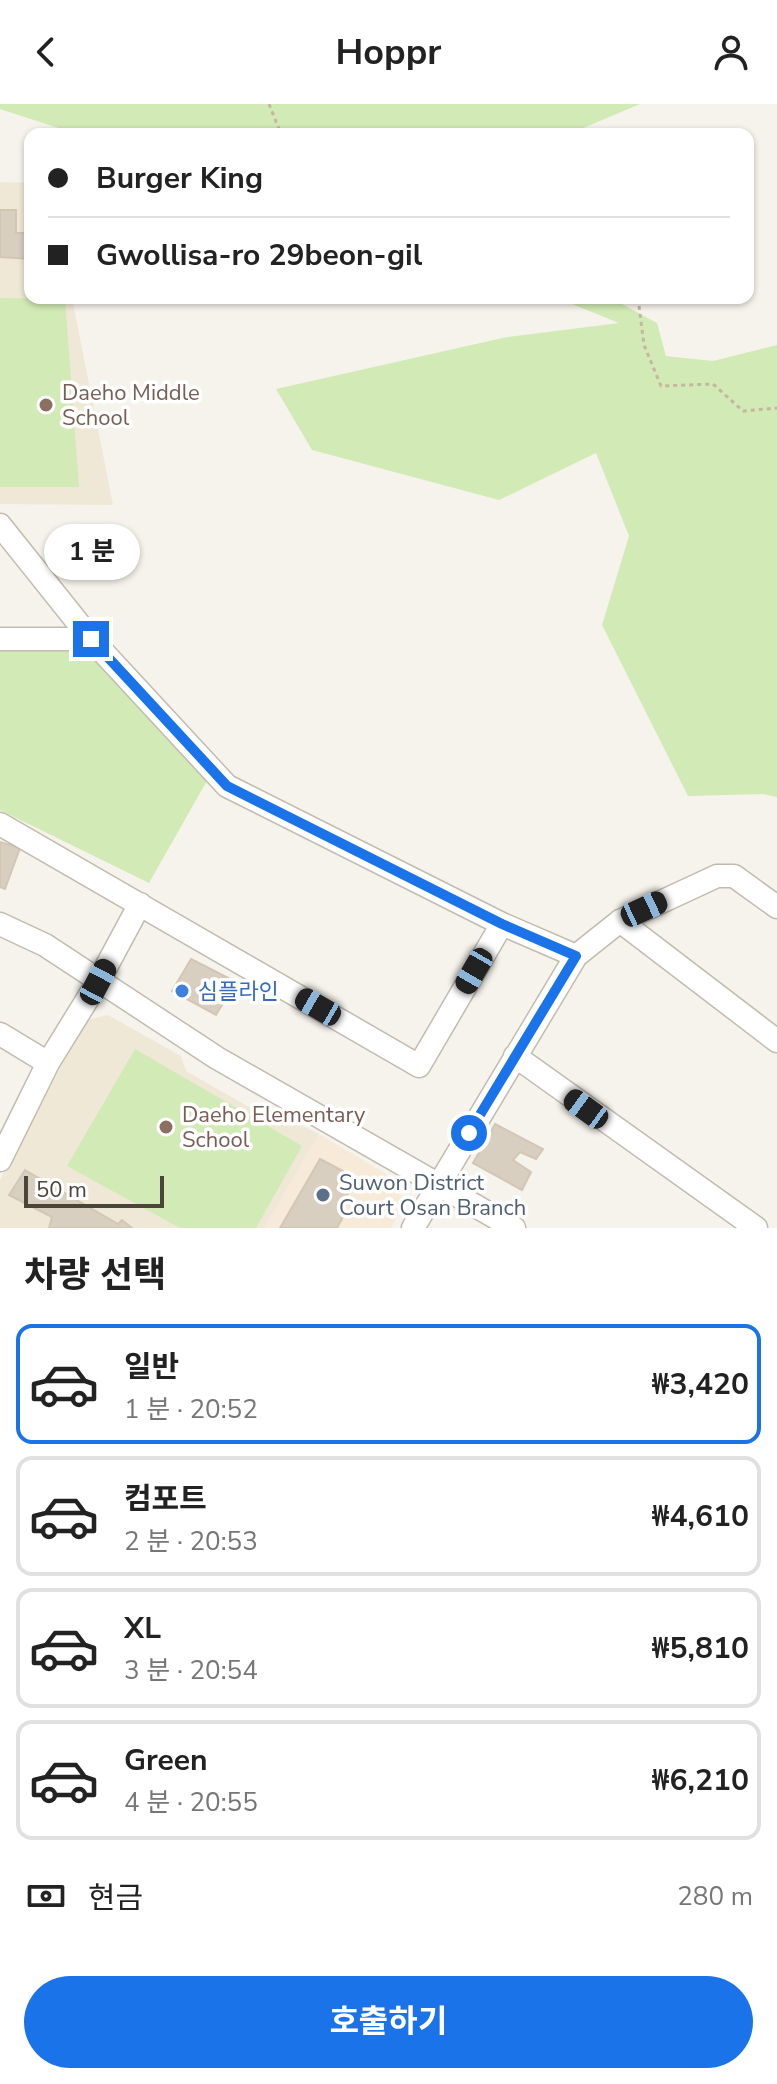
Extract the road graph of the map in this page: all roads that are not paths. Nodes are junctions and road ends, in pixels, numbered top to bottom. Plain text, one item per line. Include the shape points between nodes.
1 (0, 525) edge
2 (0, 639) edge
3 (91, 639) junction
4 (0, 824) edge
5 (140, 904) junction
6 (777, 907) edge
7 (620, 921) junction
8 (0, 924) edge
9 (502, 924) junction
10 (576, 956) junction
11 (98, 982) junction
12 (0, 1034) edge
13 (777, 1041) edge
14 (515, 1056) junction
15 (48, 1063) junction
16 (0, 1160) edge
17 (438, 1185) junction
18 (413, 1228) edge
19 (514, 1228) edge
20 (756, 1228) edge

1 - 3 street
2 - 3 street
3 - 9 street via 227,786
4 - 5 street
5 - 9 street via 419,1066
5 - 11 street
6 - 7 street via 734,876 717,876
7 - 10 street
7 - 13 street
8 - 11 street via 45,945
9 - 10 street
10 - 14 street
11 - 15 street
11 - 17 street via 217,1058
12 - 15 street
14 - 17 street
14 - 20 street
15 - 16 street
17 - 18 street
17 - 19 street

